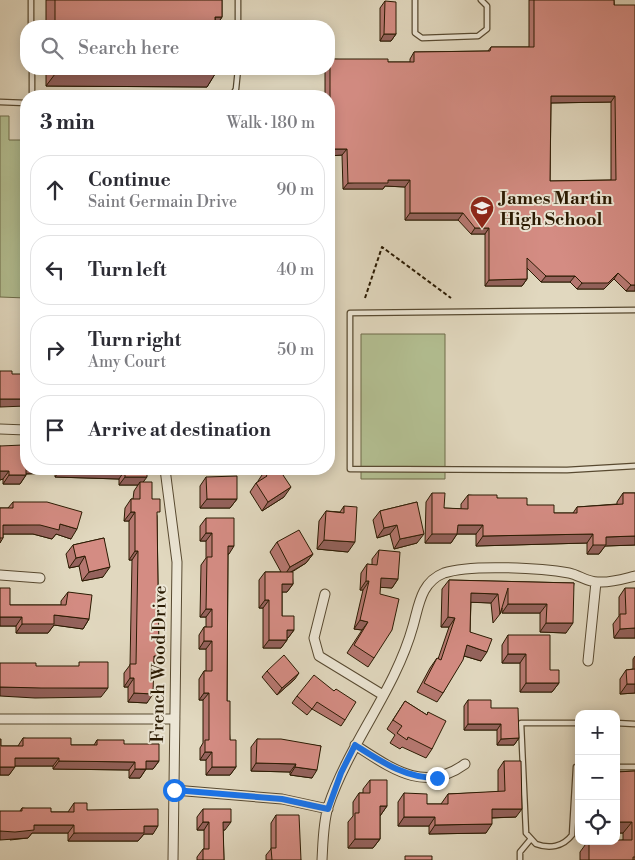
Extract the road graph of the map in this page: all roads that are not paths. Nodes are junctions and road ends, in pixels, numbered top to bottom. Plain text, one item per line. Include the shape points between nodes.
1 (31, 0) edge
2 (238, 0) edge
3 (415, 0) edge
4 (481, 0) edge
5 (31, 20) edge
6 (238, 20) edge
7 (32, 75) edge
8 (237, 75) edge
9 (32, 90) edge
10 (235, 90) edge
11 (0, 102) edge
12 (20, 103) edge
13 (635, 310) edge
14 (0, 429) edge
15 (20, 430) edge
16 (635, 466) edge
17 (166, 475) edge
18 (0, 575) edge
19 (635, 576) edge
20 (40, 578) dead end
21 (596, 582) junction
22 (325, 594) dead end
23 (588, 661) dead end
24 (383, 696) junction
25 (0, 719) edge
26 (175, 719) junction
27 (575, 723) edge
28 (620, 723) edge
29 (635, 724) edge
30 (355, 745) junction
31 (465, 764) dead end
32 (620, 767) edge
33 (635, 767) edge
34 (575, 784) edge
35 (174, 790) junction
36 (328, 809) junction
37 (530, 840) junction
38 (173, 860) edge
39 (322, 860) edge
40 (520, 860) edge

1 - 5 lane
2 - 6 lane
3 - 4 lane via 415,33 422,38 478,36 487,29 487,6
7 - 9 lane
8 - 10 lane
11 - 12 lane
13 - 16 lane via 350,313 350,469 567,470
14 - 15 street
17 - 26 street, French Wood Drive via 177,562
18 - 20 street
19 - 21 street
21 - 23 street
21 - 24 street via 540,569 463,570 444,574 429,583 421,594 404,657
22 - 24 street via 314,638 319,656
24 - 30 street
25 - 26 street
26 - 35 street, French Wood Drive
27 - 37 lane via 521,723 524,818
28 - 29 lane
30 - 31 street via 392,769 421,778 446,776
30 - 36 street
32 - 33 lane
34 - 37 lane via 572,835 557,846 541,846
35 - 36 street via 282,799
35 - 38 street, French Wood Drive
36 - 39 street
37 - 40 lane via 520,852

